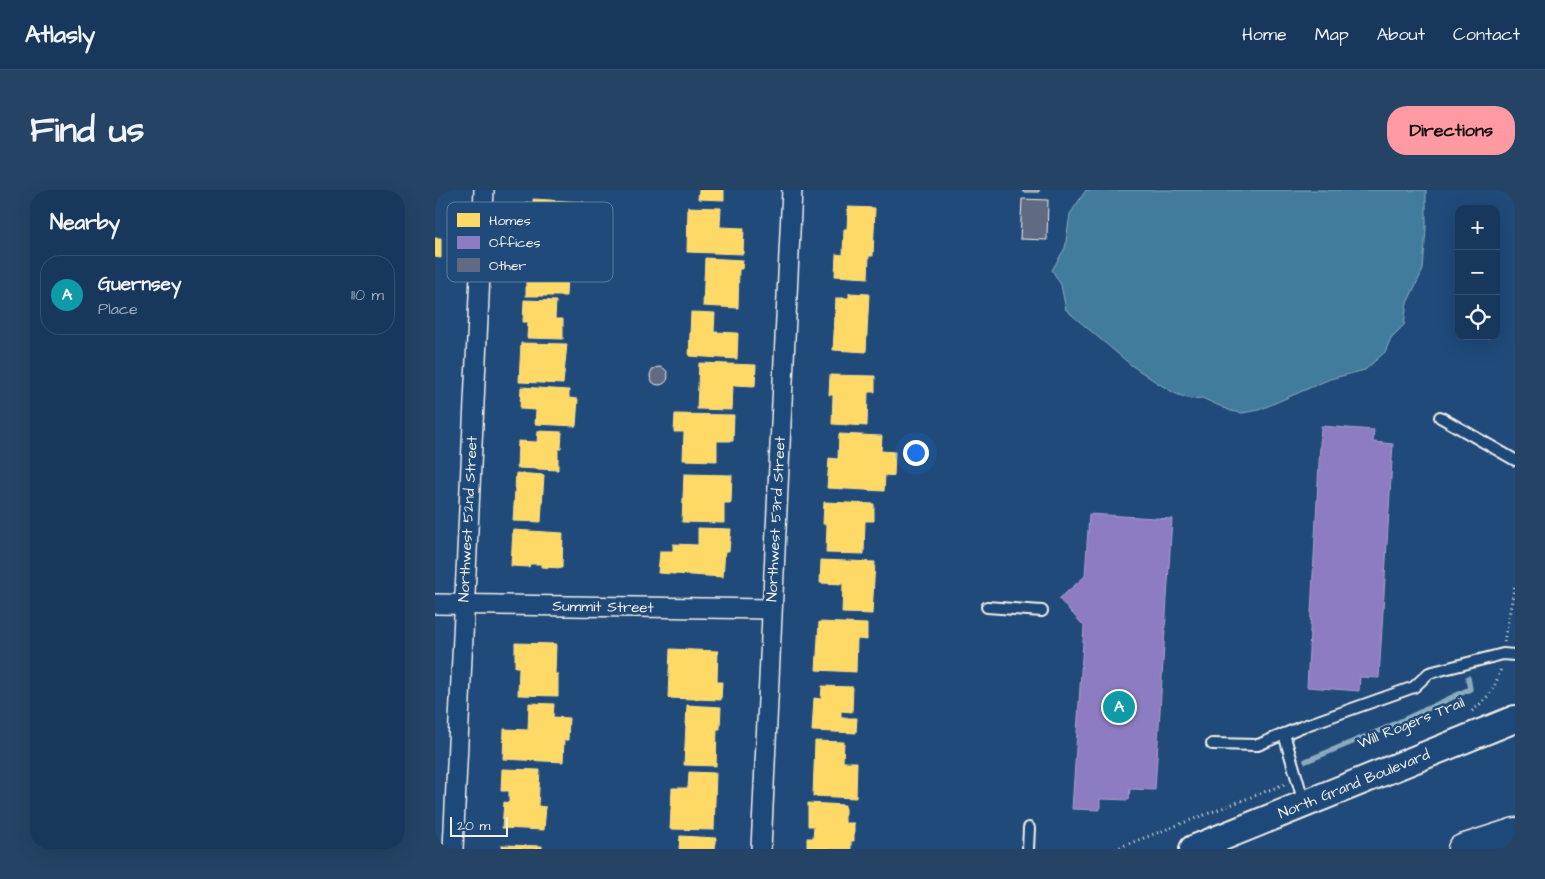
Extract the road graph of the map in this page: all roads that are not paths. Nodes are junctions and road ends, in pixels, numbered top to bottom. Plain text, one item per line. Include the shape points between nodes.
1 (792, 190) edge
2 (479, 282) edge
3 (1440, 418) dead end
4 (1515, 460) edge
5 (435, 604) edge
6 (463, 605) junction
7 (987, 607) dead end
8 (771, 609) junction
9 (1042, 610) dead end
10 (1515, 654) edge
11 (1515, 719) edge
12 (1284, 734) junction
13 (1212, 744) dead end
14 (1304, 804) junction
15 (1029, 828) dead end
16 (1515, 832) edge
17 (453, 849) edge
18 (761, 849) edge
19 (1028, 849) edge
20 (1193, 849) edge
21 (1462, 849) edge

1 - 8 street, Northwest 53rd Street
2 - 6 street, Northwest 52nd Street
3 - 4 lane
5 - 6 street, Summit Street
6 - 8 street, Summit Street
6 - 17 street, Northwest 52nd Street
7 - 9 lane
8 - 18 street, Northwest 53rd Street
10 - 12 lane via 1503,654 1429,673 1414,687
11 - 14 street, North Grand Boulevard
12 - 13 lane via 1259,745
12 - 14 lane
14 - 20 street, North Grand Boulevard
15 - 19 lane
16 - 21 highway

